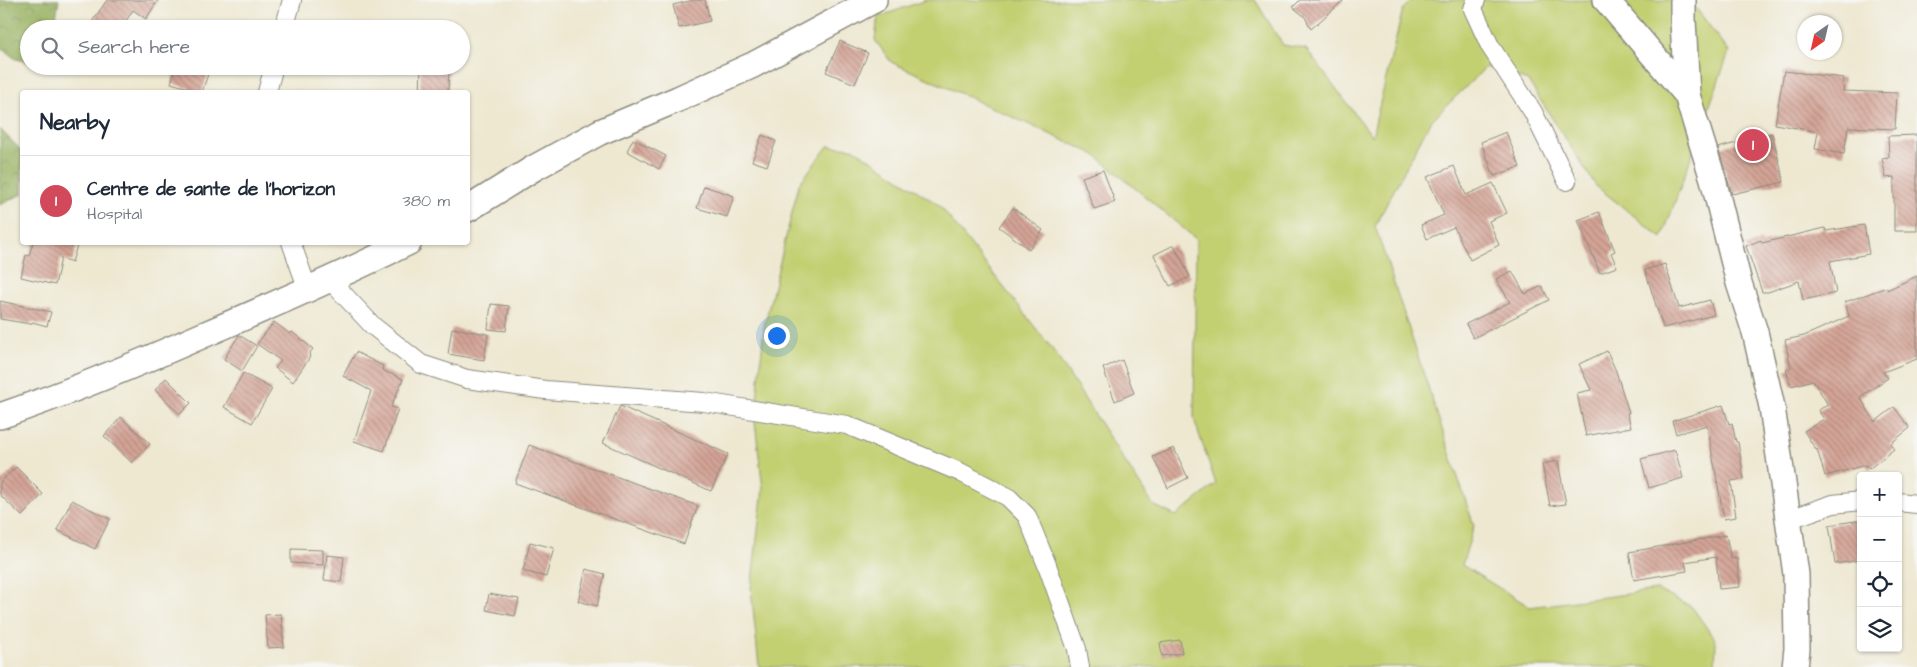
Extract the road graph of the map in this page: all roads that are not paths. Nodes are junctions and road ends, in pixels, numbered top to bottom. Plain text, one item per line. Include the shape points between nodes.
1 (292, 0) edge
2 (874, 0) edge
3 (1476, 0) edge
4 (1606, 0) edge
5 (1683, 0) edge
6 (286, 20) edge
7 (272, 75) edge
8 (268, 90) edge
9 (1687, 95) junction
10 (1566, 182) dead end
11 (470, 209) edge
12 (292, 245) edge
13 (402, 245) edge
14 (331, 280) junction
15 (308, 290) junction
16 (0, 416) edge
17 (1857, 501) edge
18 (1902, 502) edge
19 (1917, 504) edge
20 (1790, 519) junction
21 (1080, 667) edge
22 (1795, 667) edge

1 - 6 street
2 - 11 street via 753,65 600,132 534,168
3 - 10 street via 1473,9 1490,46 1533,112
4 - 9 street
5 - 9 street
7 - 8 street
9 - 20 street via 1754,332 1772,407
12 - 15 street
13 - 14 street
14 - 15 street
14 - 21 street via 373,326 421,364 467,379 545,390 704,402 846,425 960,472 1008,497 1027,516 1077,649
15 - 16 street via 143,361
17 - 20 street via 1833,504
18 - 19 street
20 - 22 street via 1796,574

